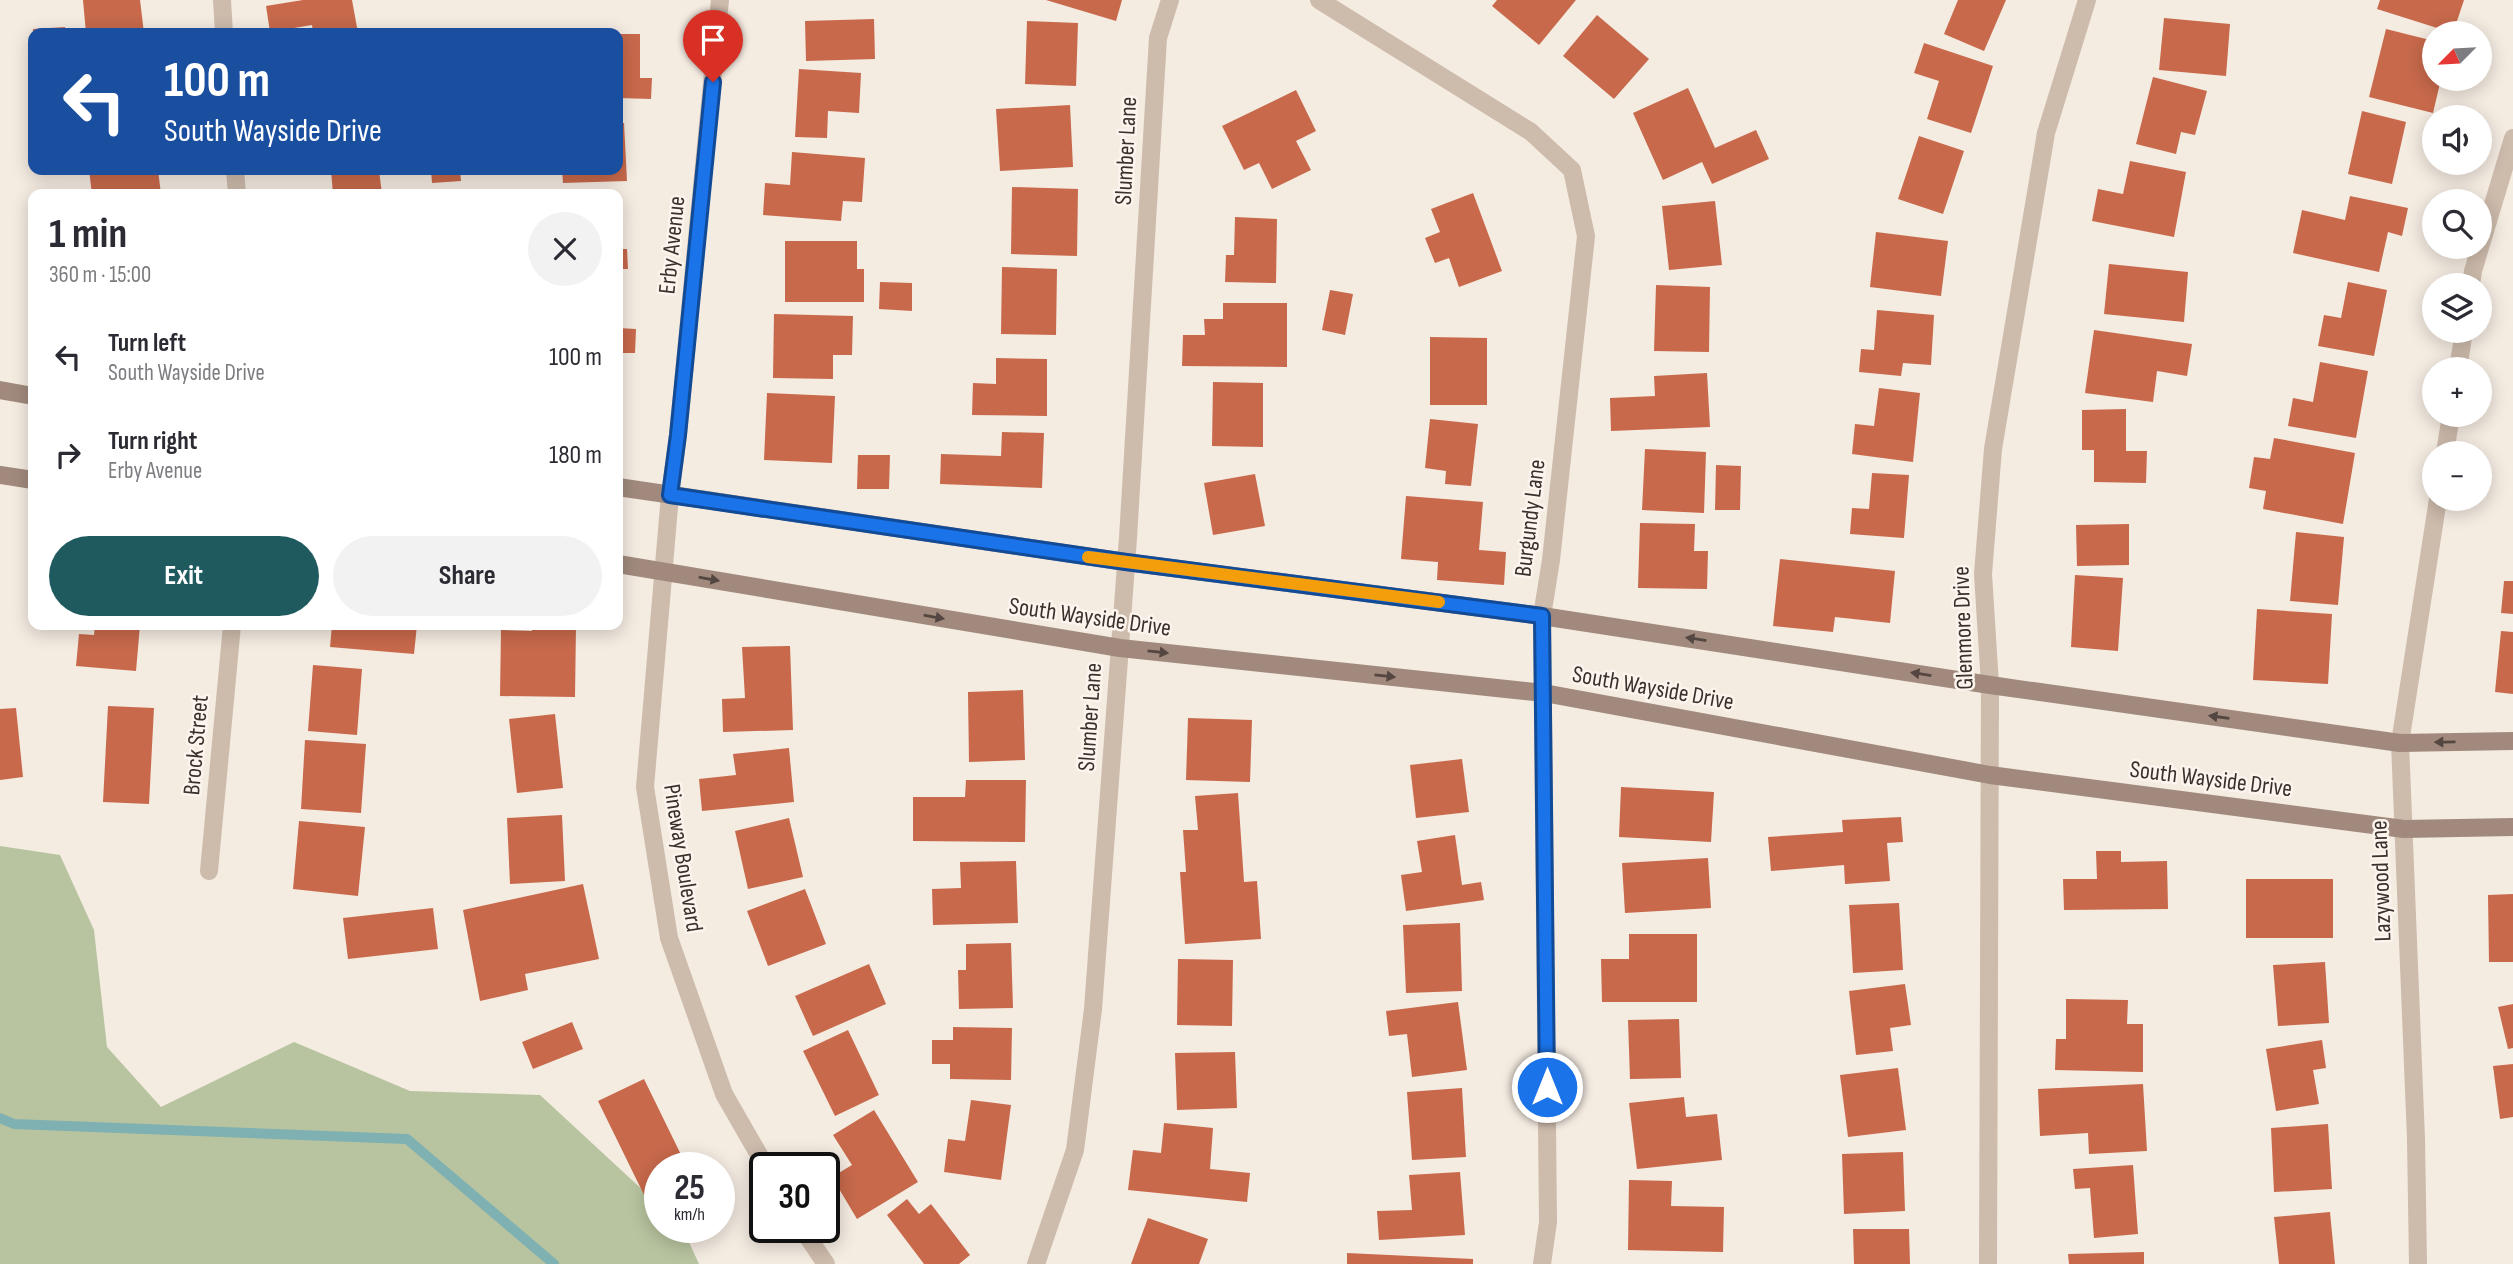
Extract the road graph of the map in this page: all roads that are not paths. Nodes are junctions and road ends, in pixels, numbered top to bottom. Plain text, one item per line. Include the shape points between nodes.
1 (222, 0) edge
2 (720, 0) edge
3 (1170, 0) edge
4 (1319, 0) edge
5 (2087, 0) edge
6 (224, 28) edge
7 (2513, 138) edge
8 (2473, 273) edge
9 (0, 390) edge
10 (28, 395) edge
11 (0, 475) edge
12 (28, 479) edge
13 (623, 489) edge
14 (670, 495) junction
15 (2436, 511) edge
16 (1126, 562) junction
17 (623, 565) edge
18 (663, 571) junction
19 (1542, 616) junction
20 (232, 630) edge
21 (1120, 648) junction
22 (1990, 685) junction
23 (1544, 693) junction
24 (2513, 741) edge
25 (2400, 743) junction
26 (1990, 775) junction
27 (2513, 827) edge
28 (2404, 829) junction
29 (209, 871) dead end
30 (757, 1152) edge
31 (811, 1243) edge
32 (825, 1264) edge
33 (1036, 1264) edge
34 (1542, 1264) edge
35 (1987, 1264) edge
36 (2418, 1264) edge

1 - 6 street
2 - 14 street, Erby Avenue
3 - 16 street, Slumber Lane via 1158,38
4 - 19 street, Burgundy Lane via 1531,132 1573,170 1586,236
5 - 22 street, Glenmore Drive via 2046,133 1993,449 1983,574
7 - 8 street
9 - 10 main road
11 - 12 main road
13 - 14 main road
14 - 16 main road
14 - 18 street, Pineway Boulevard
15 - 25 street, Lazywood Lane
16 - 19 main road
16 - 21 street, Slumber Lane
17 - 18 main road, South Wayside Drive
18 -> 21 main road, South Wayside Drive
18 - 30 street, Pineway Boulevard via 645,787 668,938 724,1094
22 -> 19 main road
19 - 23 street, Burgundy Lane
20 - 29 street, Brock Street
21 -> 23 main road, South Wayside Drive
21 - 33 street, Slumber Lane via 1093,1009 1075,1150
25 -> 22 main road
22 - 26 street, Glenmore Drive
23 - 26 main road, South Wayside Drive
23 - 34 street, Burgundy Lane via 1548,1222
24 -> 25 main road
25 - 28 street, Lazywood Lane
26 - 28 main road, South Wayside Drive
26 - 35 street, Glenmore Drive
27 - 28 main road, South Wayside Drive
28 - 36 street, Lazywood Lane
31 - 32 street

